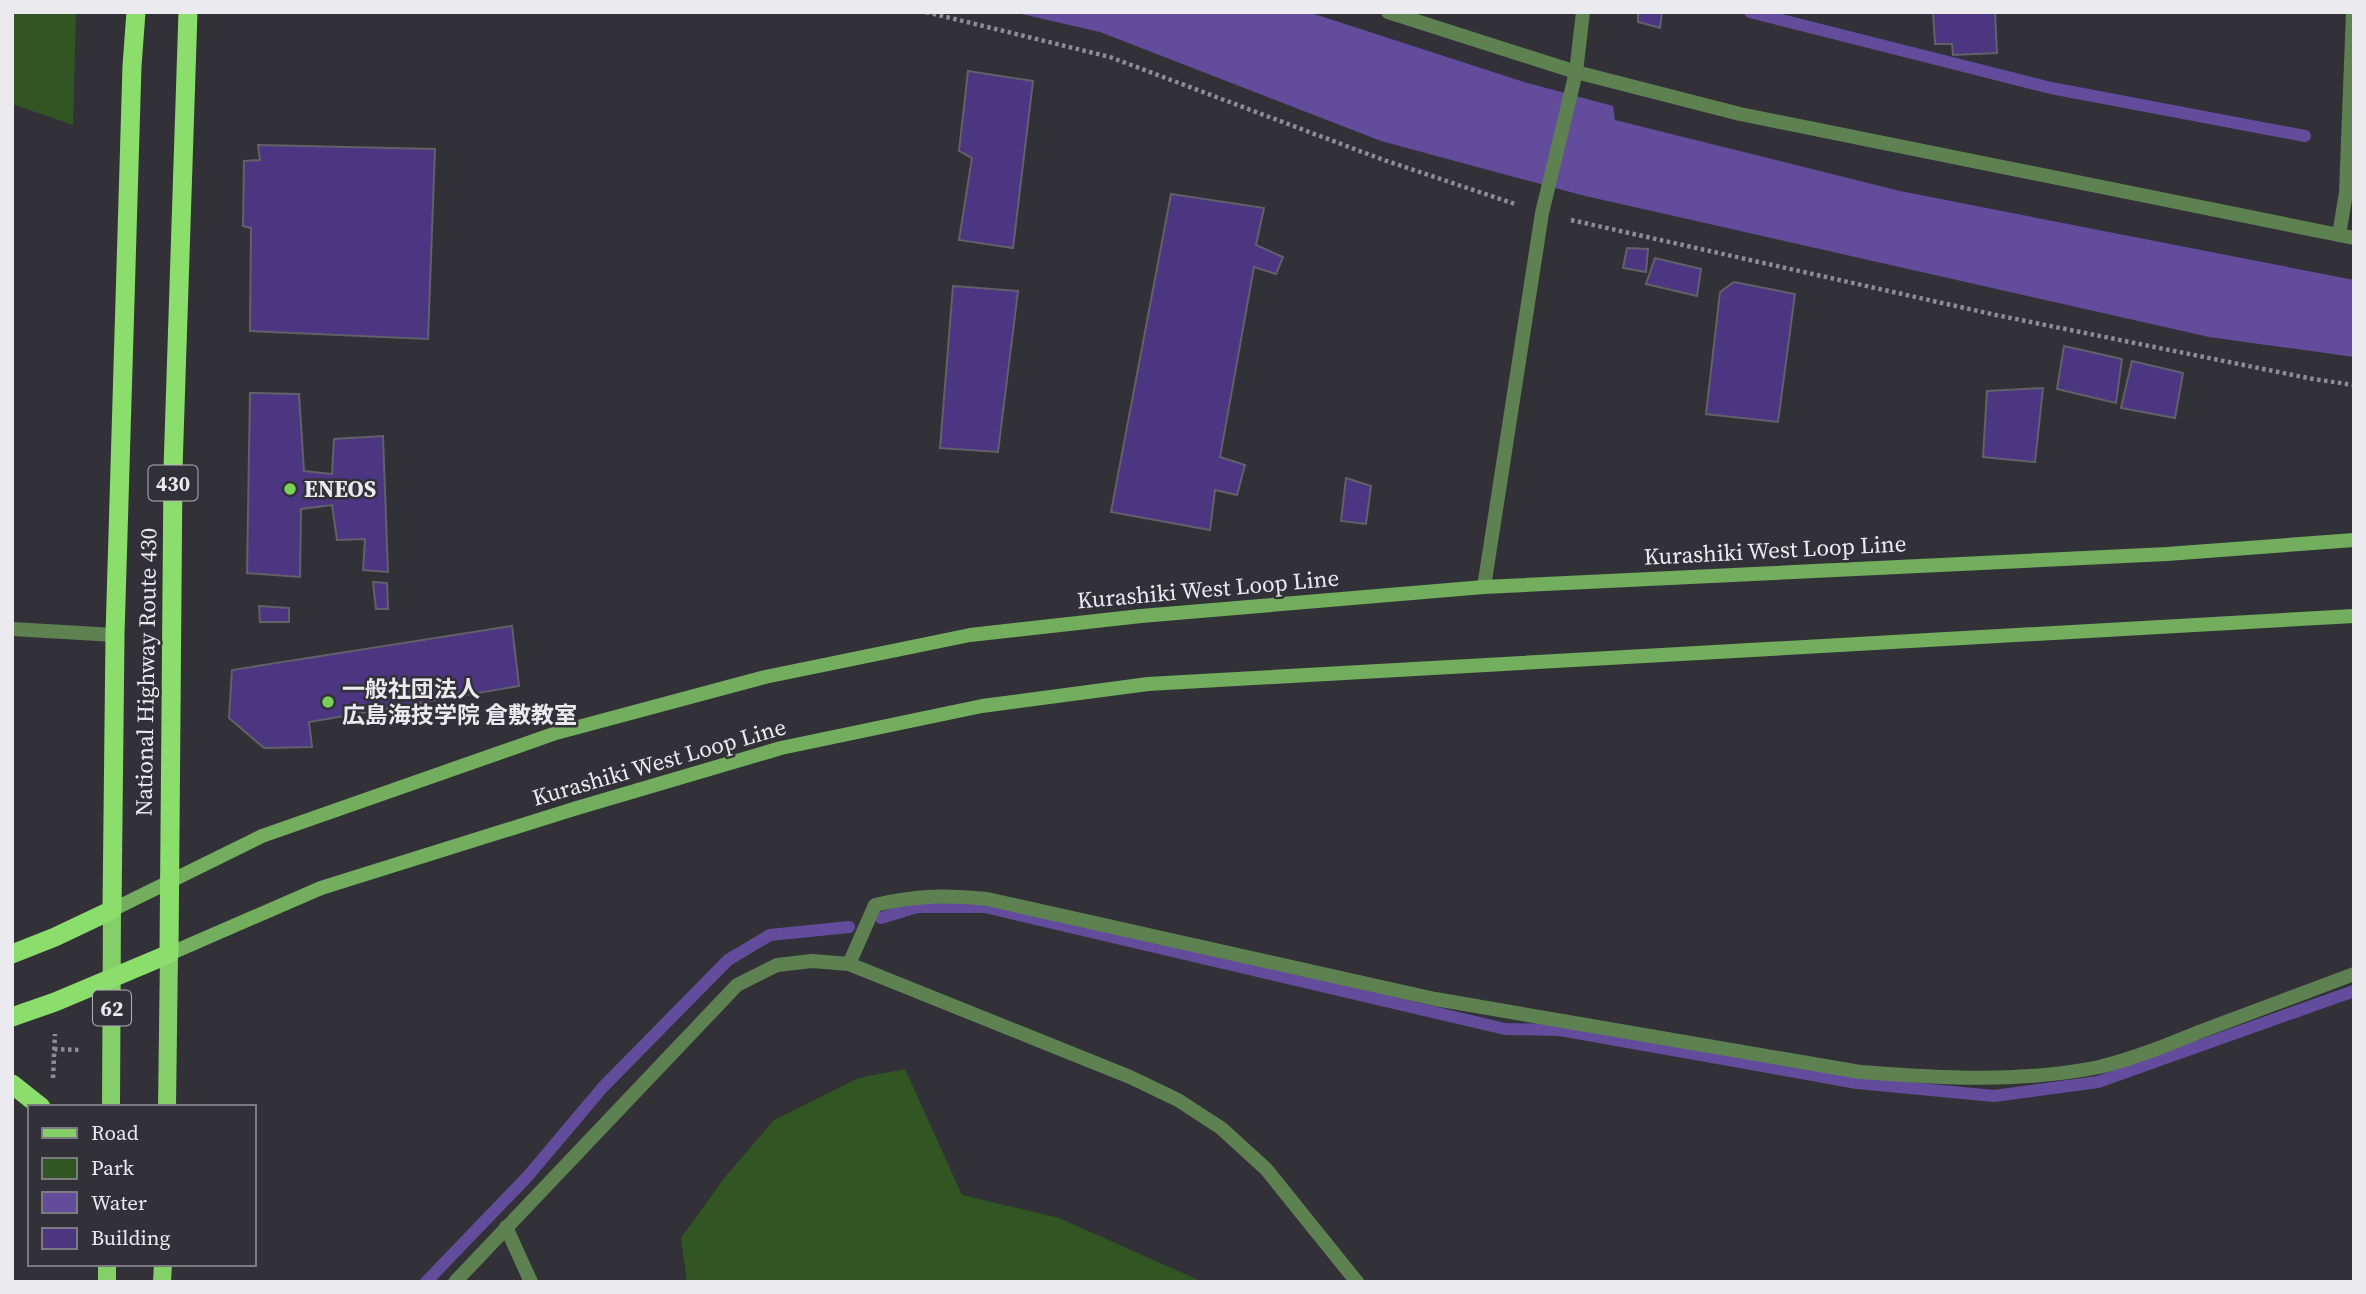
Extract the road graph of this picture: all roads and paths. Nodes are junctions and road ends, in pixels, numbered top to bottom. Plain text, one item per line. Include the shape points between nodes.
1 (136, 12) edge
2 (188, 12) edge
3 (926, 12) edge
4 (1388, 12) edge
5 (1583, 12) edge
6 (2353, 12) edge
7 (2354, 18) edge
8 (1576, 72) junction
9 (1542, 214) junction
10 (2339, 235) junction
11 (2354, 238) edge
12 (2354, 385) edge
13 (2354, 540) edge
14 (1485, 587) junction
15 (2354, 616) edge
16 (12, 629) edge
17 (115, 635) junction
18 (169, 882) junction
19 (112, 909) junction
20 (12, 954) edge
21 (169, 954) junction
22 (849, 964) junction
23 (2354, 974) edge
24 (112, 978) junction
25 (12, 1017) edge
26 (55, 1033) dead end
27 (54, 1049) junction
28 (82, 1050) dead end
29 (53, 1083) dead end
30 (12, 1084) edge
31 (38, 1105) edge
32 (111, 1105) edge
33 (167, 1105) edge
34 (506, 1227) junction
35 (455, 1282) edge
36 (531, 1282) edge
37 (1357, 1282) edge

1 - 17 highway, National Highway Route 430 / 430
2 - 18 highway, National Highway Route 430 / 430 via 173,468
3 - 9 path via 1110,57
4 - 8 street
5 - 8 street
6 - 7 street
7 - 10 street via 2346,193
8 - 9 street
8 - 10 street via 1740,114
9 - 12 path via 1996,315
9 - 14 street
10 - 11 street
13 - 14 main road, Kurashiki West Loop Line via 2167,554
14 - 18 main road, Kurashiki West Loop Line via 970,635 765,677 556,733 262,836
15 - 21 main road, Kurashiki West Loop Line via 1148,684 982,706 780,748 577,808 321,888
16 - 17 street
17 - 19 highway, National Highway Route 430 / 430
18 - 19 main road, Kurashiki West Loop Line
18 - 21 highway, National Highway Route 430 / 430
19 - 20 highway
19 - 24 main road, 62
21 - 24 highway
21 - 33 main road
22 - 23 street via 875,905 910,897 987,899 1435,999 1860,1072 1951,1077 2054,1073 2099,1066
22 - 34 street via 812,961 777,965 737,985
22 - 37 street via 1065,1049 1178,1100 1222,1128 1266,1170
24 - 25 highway
24 - 32 main road, 62
26 - 27 path
27 - 28 path
27 - 29 path
30 - 31 highway
34 - 35 street
34 - 36 street

